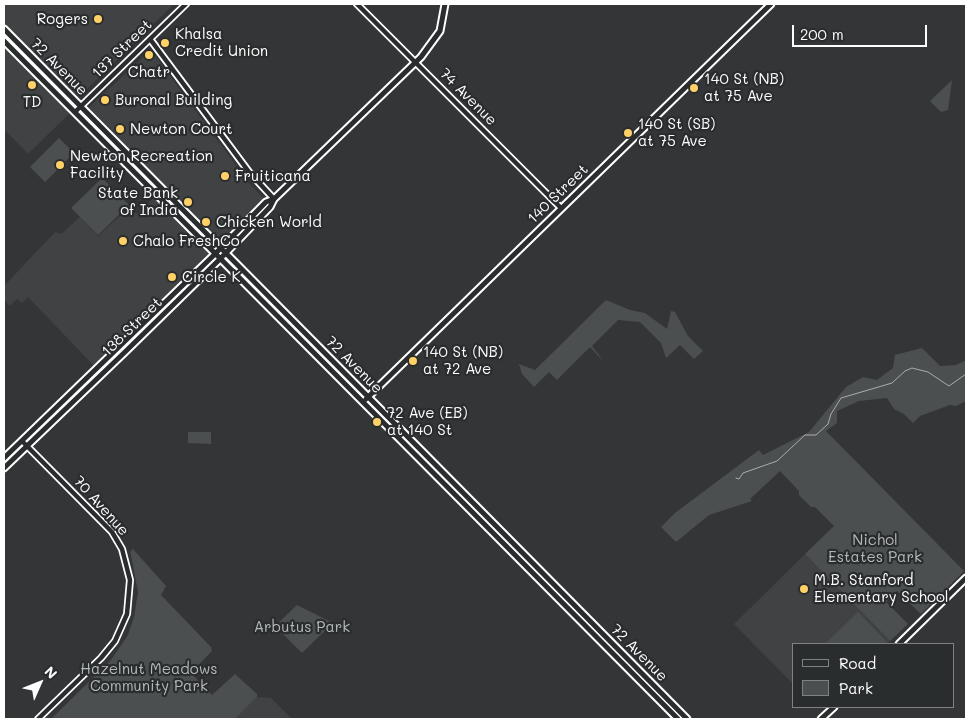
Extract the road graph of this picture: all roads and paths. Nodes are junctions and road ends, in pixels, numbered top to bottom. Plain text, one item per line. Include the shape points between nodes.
1 (186, 4) edge
2 (357, 4) edge
3 (445, 4) edge
4 (771, 4) edge
5 (4, 30) edge
6 (150, 39) junction
7 (4, 41) edge
8 (416, 63) junction
9 (80, 107) junction
10 (75, 112) junction
11 (274, 199) junction
12 (561, 208) junction
13 (223, 252) junction
14 (218, 257) junction
15 (368, 397) junction
16 (362, 403) junction
17 (22, 441) junction
18 (27, 446) junction
19 (4, 458) edge
20 (4, 468) edge
21 (966, 578) edge
22 (899, 643) edge
23 (833, 708) edge
24 (38, 719) edge
25 (678, 719) edge
26 (687, 719) edge
27 (821, 719) edge

1 - 6 street, 137 Street
2 - 8 street, 74 Avenue
3 - 8 main road, 138 Street via 440,31
4 - 12 main road, 140 Street
5 - 9 main road, 72 Avenue
6 - 9 street, 137 Street
6 - 11 street via 249,172
7 - 10 main road, 72 Avenue
8 - 11 main road, 138 Street
8 - 12 street, 74 Avenue
9 - 10 street, 137 Street
9 - 13 main road, 72 Avenue
10 - 14 main road, 72 Avenue
11 - 13 main road, 138 Street via 266,202
12 - 15 main road, 140 Street
13 - 14 main road, 138 Street
13 - 15 main road, 72 Avenue
14 - 16 main road, 72 Avenue
14 - 17 main road, 138 Street
14 - 18 main road, 138 Street
15 - 16 main road, 140 Street
15 - 26 main road, 72 Avenue
16 - 25 main road, 72 Avenue
17 - 18 street, 70 Avenue
17 - 19 main road, 138 Street
18 - 20 main road, 138 Street
18 - 24 street, 70 Avenue via 101,521 122,549 130,588 127,614 120,632 101,658
21 - 22 main road
23 - 27 main road

